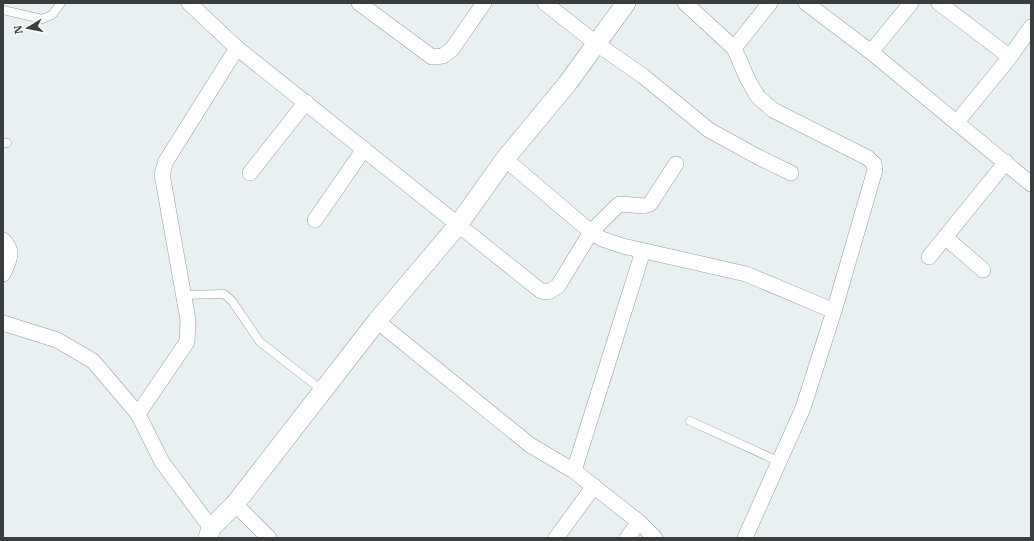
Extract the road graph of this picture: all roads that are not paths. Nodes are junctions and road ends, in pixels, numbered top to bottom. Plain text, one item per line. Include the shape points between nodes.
1 (61, 3) edge
2 (189, 3) edge
3 (359, 3) edge
4 (484, 3) edge
5 (545, 3) edge
6 (626, 3) edge
7 (686, 3) edge
8 (770, 3) edge
9 (806, 3) edge
10 (911, 3) edge
11 (939, 3) edge
12 (3, 10) edge
13 (1031, 27) edge
14 (596, 44) junction
15 (237, 48) junction
16 (734, 48) junction
17 (871, 52) junction
18 (1010, 57) junction
19 (306, 102) junction
20 (957, 122) junction
21 (364, 148) junction
22 (505, 159) junction
23 (1006, 162) junction
24 (676, 164) dead end
25 (250, 173) dead end
26 (791, 173) dead end
27 (1031, 184) edge
28 (315, 220) dead end
29 (458, 225) junction
30 (592, 232) junction
31 (945, 237) junction
32 (3, 240) edge
33 (643, 251) junction
34 (929, 257) dead end
35 (983, 270) dead end
36 (3, 274) edge
37 (184, 295) junction
38 (834, 311) junction
39 (377, 321) junction
40 (3, 323) edge
41 (323, 391) junction
42 (138, 414) junction
43 (690, 421) dead end
44 (780, 462) junction
45 (574, 471) junction
46 (594, 486) junction
47 (235, 504) junction
48 (639, 522) junction
49 (210, 533) edge
50 (269, 538) edge
51 (556, 538) edge
52 (627, 538) edge
53 (655, 538) edge
54 (745, 538) edge

1 - 12 lane via 52,15 42,19
2 - 15 street
3 - 4 street via 432,57 443,56 452,49
5 - 14 street
6 - 14 street
7 - 16 street
8 - 16 street
9 - 17 street
10 - 17 street
11 - 18 street
13 - 18 street
14 - 22 street via 567,84
14 - 26 street via 643,76 709,130
15 - 19 street
15 - 37 street via 166,161 162,174
16 - 38 street via 758,97 773,110 868,158 874,164 874,177
17 - 20 street
18 - 20 street
19 - 21 street
19 - 25 street
20 - 23 street
21 - 28 street
21 - 29 street
22 - 29 street
22 - 30 street
23 - 27 street
23 - 31 street
24 - 30 street via 650,204 620,204
29 - 30 street via 541,291 548,292 558,286
29 - 39 street
30 - 33 street via 602,238
31 - 34 street
31 - 35 street
32 - 36 street via 11,256
33 - 38 street via 746,274
33 - 45 street
37 - 41 lane via 224,294 232,301 260,342
37 - 42 street via 188,320 187,342
38 - 44 street via 803,408
39 - 41 street
39 - 45 street via 530,445
40 - 42 street via 57,340 93,361
41 - 47 street
42 - 49 street via 162,462
43 - 44 lane
44 - 54 street
45 - 46 street
46 - 48 street
46 - 51 street
47 - 49 street
47 - 50 street
48 - 52 street
48 - 53 street

